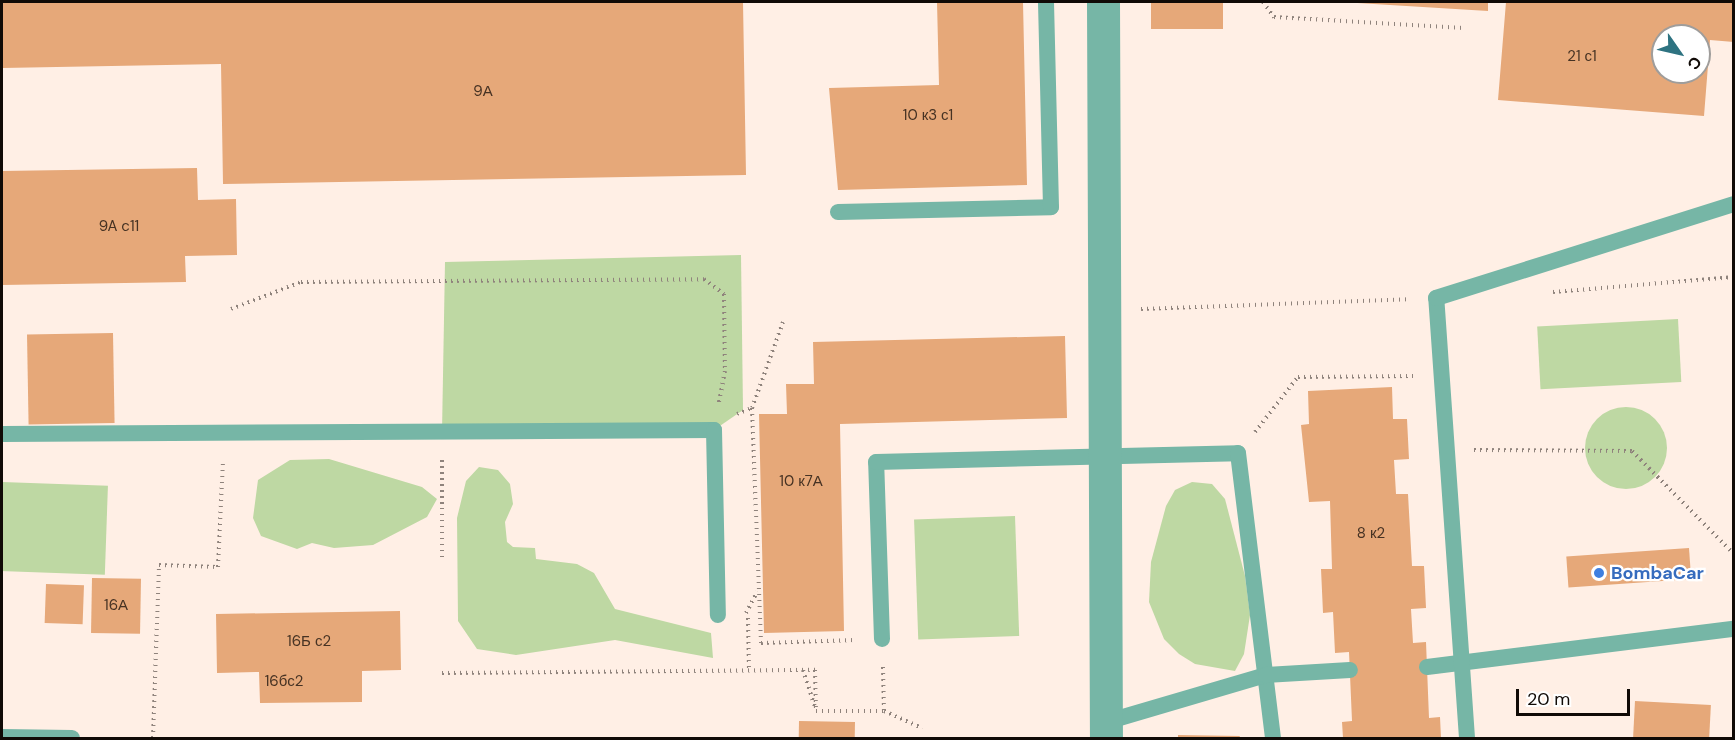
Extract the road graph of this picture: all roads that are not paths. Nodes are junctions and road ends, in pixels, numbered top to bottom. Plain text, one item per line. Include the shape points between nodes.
1 (1046, 2) edge
2 (1103, 2) edge
3 (1734, 204) edge
4 (838, 213) dead end
5 (2, 434) edge
6 (1102, 457) junction
7 (718, 615) dead end
8 (1734, 629) edge
9 (882, 639) road end
10 (1462, 661) junction
11 (1427, 667) dead end
12 (1350, 670) dead end
13 (1266, 675) junction
14 (1106, 730) edge
15 (2, 737) edge
16 (72, 738) edge
17 (1273, 738) edge
18 (1467, 738) edge

1 - 4 lane via 1051,207
2 - 6 street
3 - 10 lane via 1436,298
5 - 7 lane via 714,430
6 - 9 lane via 876,462
6 - 13 lane via 1238,453
6 - 14 street
8 - 10 lane
10 - 11 lane
10 - 18 lane
12 - 13 lane
13 - 14 lane
13 - 17 lane
15 - 16 lane

